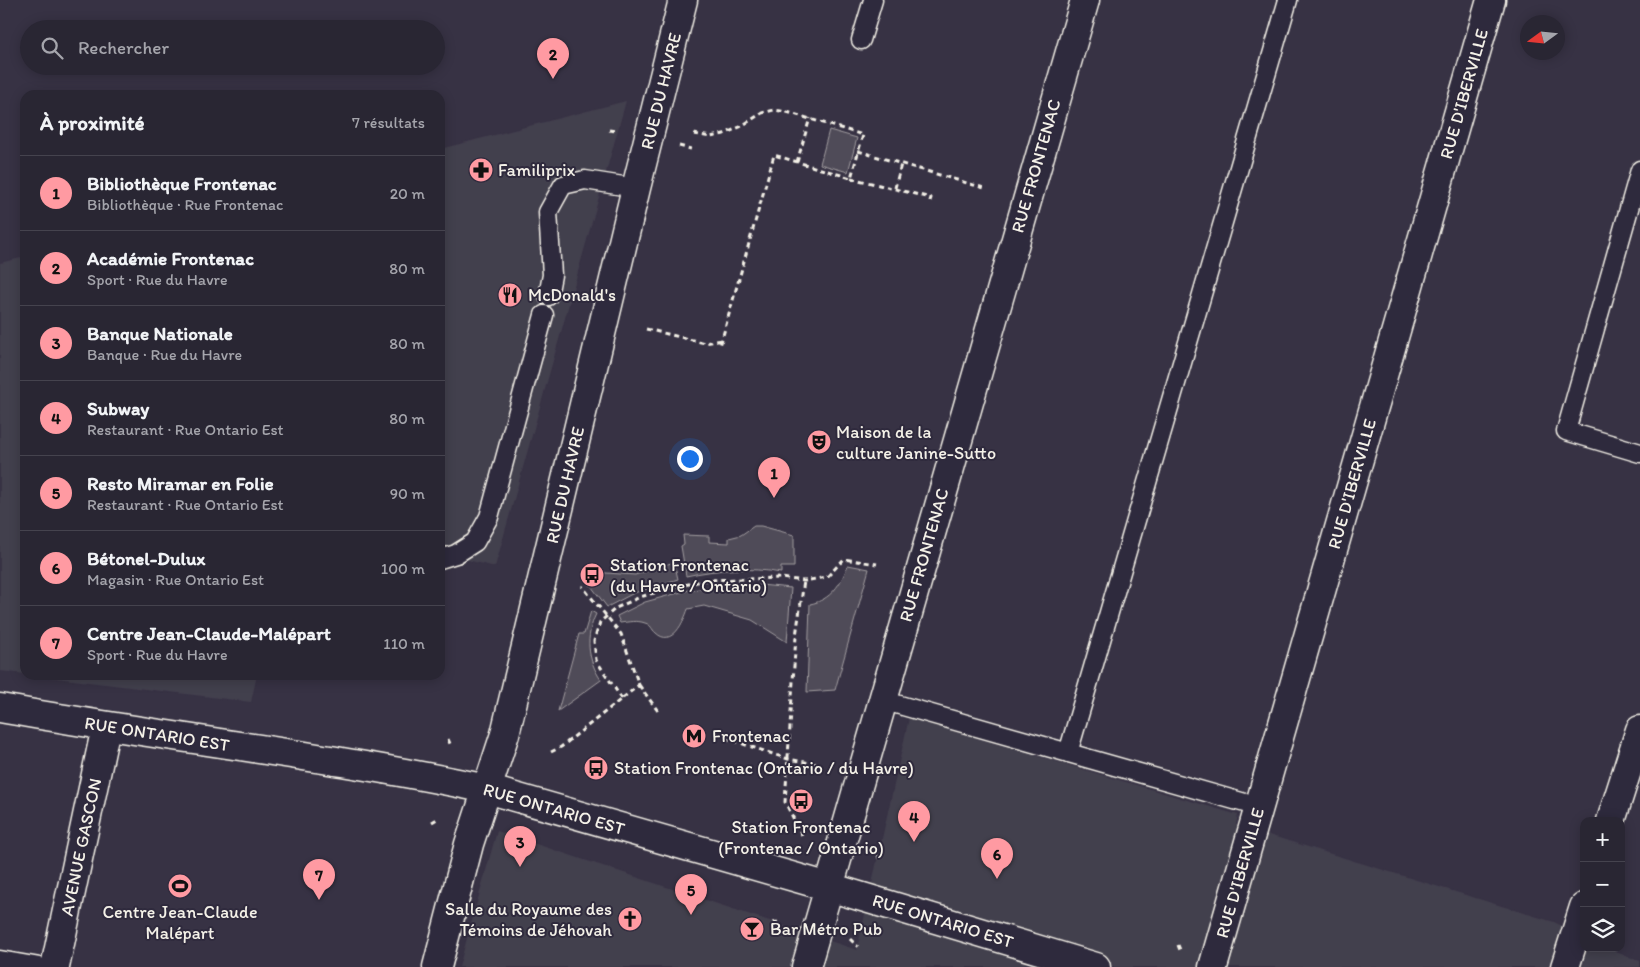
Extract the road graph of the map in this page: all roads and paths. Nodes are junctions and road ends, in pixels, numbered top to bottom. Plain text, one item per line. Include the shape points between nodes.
1 (683, 0) edge
2 (873, 0) edge
3 (1085, 0) edge
4 (1288, 0) edge
5 (1491, 0) edge
6 (861, 40) dead end
7 (810, 118) junction
8 (694, 134) dead end
9 (858, 151) junction
10 (797, 162) junction
11 (902, 164) junction
12 (1640, 170) edge
13 (851, 178) junction
14 (636, 188) junction
15 (895, 188) junction
16 (984, 188) dead end
17 (929, 204) dead end
18 (548, 296) dead end
19 (544, 315) dead end
20 (646, 329) dead end
21 (722, 340) junction
22 (720, 346) dead end
23 (1640, 453) edge
24 (445, 557) edge
25 (876, 564) dead end
26 (804, 582) junction
27 (582, 586) dead end
28 (606, 616) junction
29 (639, 685) junction
30 (622, 698) junction
31 (882, 700) junction
32 (0, 708) edge
33 (658, 711) dead end
34 (106, 727) junction
35 (1640, 730) edge
36 (725, 738) dead end
37 (448, 739) dead end
38 (451, 746) dead end
39 (551, 752) dead end
40 (1068, 753) junction
41 (788, 759) junction
42 (816, 764) dead end
43 (487, 790) junction
44 (1259, 807) junction
45 (1612, 817) edge
46 (437, 819) dead end
47 (432, 822) dead end
48 (802, 835) dead end
49 (883, 856) dead end
50 (876, 857) dead end
51 (829, 887) junction
52 (1580, 920) edge
53 (778, 922) dead end
54 (773, 923) dead end
55 (850, 939) dead end
56 (1178, 945) dead end
57 (858, 947) dead end
58 (1180, 950) dead end
59 (0, 960) edge
60 (40, 967) edge
61 (55, 967) edge
62 (437, 967) edge
63 (806, 967) edge
64 (1096, 967) edge
65 (1213, 967) edge
66 (1565, 967) edge

1 - 14 main road, RUE DU HAVRE
2 - 6 lane
3 - 31 main road, RUE FRONTENAC
4 - 40 lane
5 - 44 main road, RUE D'IBERVILLE
7 - 8 path via 774,110 724,134 711,137
7 - 9 path via 863,135
7 - 10 path
9 - 11 path
9 - 13 path
10 - 13 path
10 - 21 path via 774,155
11 - 15 path
11 - 16 path
12 - 23 lane via 1566,431
13 - 15 path
14 - 18 lane via 585,180 563,185 548,212 552,275
14 - 43 main road, RUE DU HAVRE via 505,734
15 - 17 path via 931,198
19 - 24 lane via 489,516 475,542
20 - 21 path via 705,343
21 - 22 path
25 - 26 path via 844,559 827,577
26 - 28 path via 781,578 706,580 640,597
26 - 41 path via 796,636
27 - 28 path
28 - 29 path via 620,634
28 - 30 path via 600,622 594,641 596,660
29 - 30 path
29 - 33 path
30 - 39 path
31 - 40 lane
31 - 51 main road, RUE FRONTENAC
32 - 34 main road, RUE ONTARIO EST
34 - 43 main road, RUE ONTARIO EST via 422,776
34 - 61 main road, AVENUE GASCON
35 - 45 main road
36 - 41 path
37 - 38 path
40 - 44 lane
41 - 42 path
41 - 48 path via 786,802
43 - 51 main road, RUE ONTARIO EST
43 - 62 main road, RUE DU HAVRE via 469,844
44 - 65 main road, RUE D'IBERVILLE
46 - 47 path
49 - 50 path
51 - 63 main road, RUE FRONTENAC
51 - 64 main road, RUE ONTARIO EST
52 - 66 main road
53 - 54 path
55 - 57 path
56 - 58 path
59 - 60 lane

